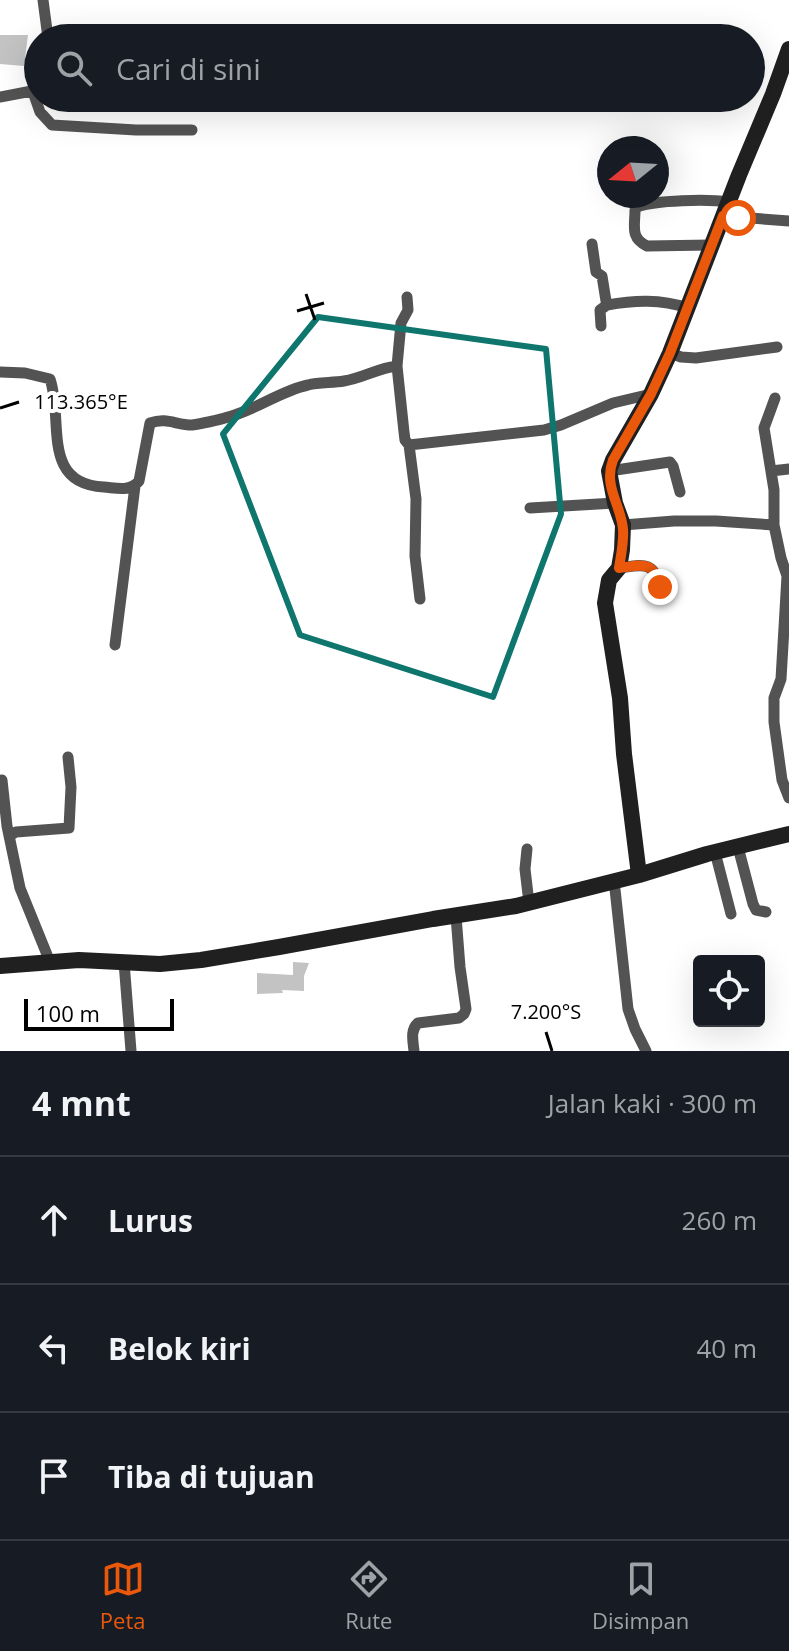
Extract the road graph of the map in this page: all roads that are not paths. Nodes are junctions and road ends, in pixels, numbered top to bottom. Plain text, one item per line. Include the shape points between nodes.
1 (43, 0) edge
2 (46, 24) edge
3 (789, 49) edge
4 (24, 93) edge
5 (0, 97) edge
6 (40, 112) edge
7 (192, 130) dead end
8 (726, 209) junction
9 (789, 221) edge
10 (592, 244) dead end
11 (711, 245) junction
12 (407, 297) dead end
13 (607, 305) junction
14 (688, 308) junction
15 (601, 326) dead end
16 (777, 347) dead end
17 (670, 353) junction
18 (397, 366) junction
19 (0, 372) edge
20 (651, 394) junction
21 (775, 398) dead end
22 (409, 445) junction
23 (789, 469) edge
24 (609, 471) junction
25 (771, 471) junction
26 (135, 486) junction
27 (680, 492) dead end
28 (615, 503) junction
29 (530, 508) dead end
30 (623, 525) junction
31 (774, 525) junction
32 (619, 568) junction
33 (660, 587) dead end
34 (420, 599) dead end
35 (115, 645) dead end
36 (68, 757) dead end
37 (2, 780) dead end
38 (789, 798) edge
39 (789, 834) edge
40 (9, 836) junction
41 (738, 847) junction
42 (527, 849) dead end
43 (715, 852) junction
44 (639, 875) junction
45 (614, 880) junction
46 (529, 903) junction
47 (766, 912) dead end
48 (731, 914) dead end
49 (456, 916) junction
50 (50, 962) junction
51 (124, 962) junction
52 (0, 966) edge
53 (131, 1051) edge
54 (414, 1051) edge
55 (646, 1051) edge

1 - 2 street
3 - 8 street
4 - 5 street
6 - 7 street via 52,125
8 - 9 street
8 - 11 street
8 - 11 street via 709,200 647,204 635,210 637,239 647,246
10 - 13 street
11 - 14 street
12 - 18 street
13 - 14 street via 644,300
13 - 15 street via 600,310
14 - 17 street
16 - 17 street via 696,358
17 - 20 street
18 - 22 street
18 - 26 street via 346,381 308,385 225,418 187,425 170,420 150,423
19 - 26 street via 50,379 60,456 71,477 97,487
20 - 22 street via 544,430
20 - 24 street
21 - 25 street via 764,428
22 - 34 street
23 - 25 street
24 - 27 street via 670,462
24 - 28 street
25 - 31 street
26 - 35 street
28 - 29 street
28 - 30 street
30 - 31 street
30 - 32 street
31 - 38 street via 787,576 774,722
32 - 33 street via 650,567
32 - 44 street via 609,580 605,603
36 - 40 street via 69,828
37 - 40 street
39 - 41 street
40 - 50 street via 20,888
41 - 43 street
41 - 47 street via 756,910
42 - 46 street
43 - 44 street
43 - 48 street
44 - 45 street
45 - 46 street
45 - 55 street via 628,1009
46 - 49 street
49 - 51 street via 201,960
49 - 54 street via 464,1014 418,1023 412,1032
50 - 51 street
50 - 52 street
51 - 53 street

